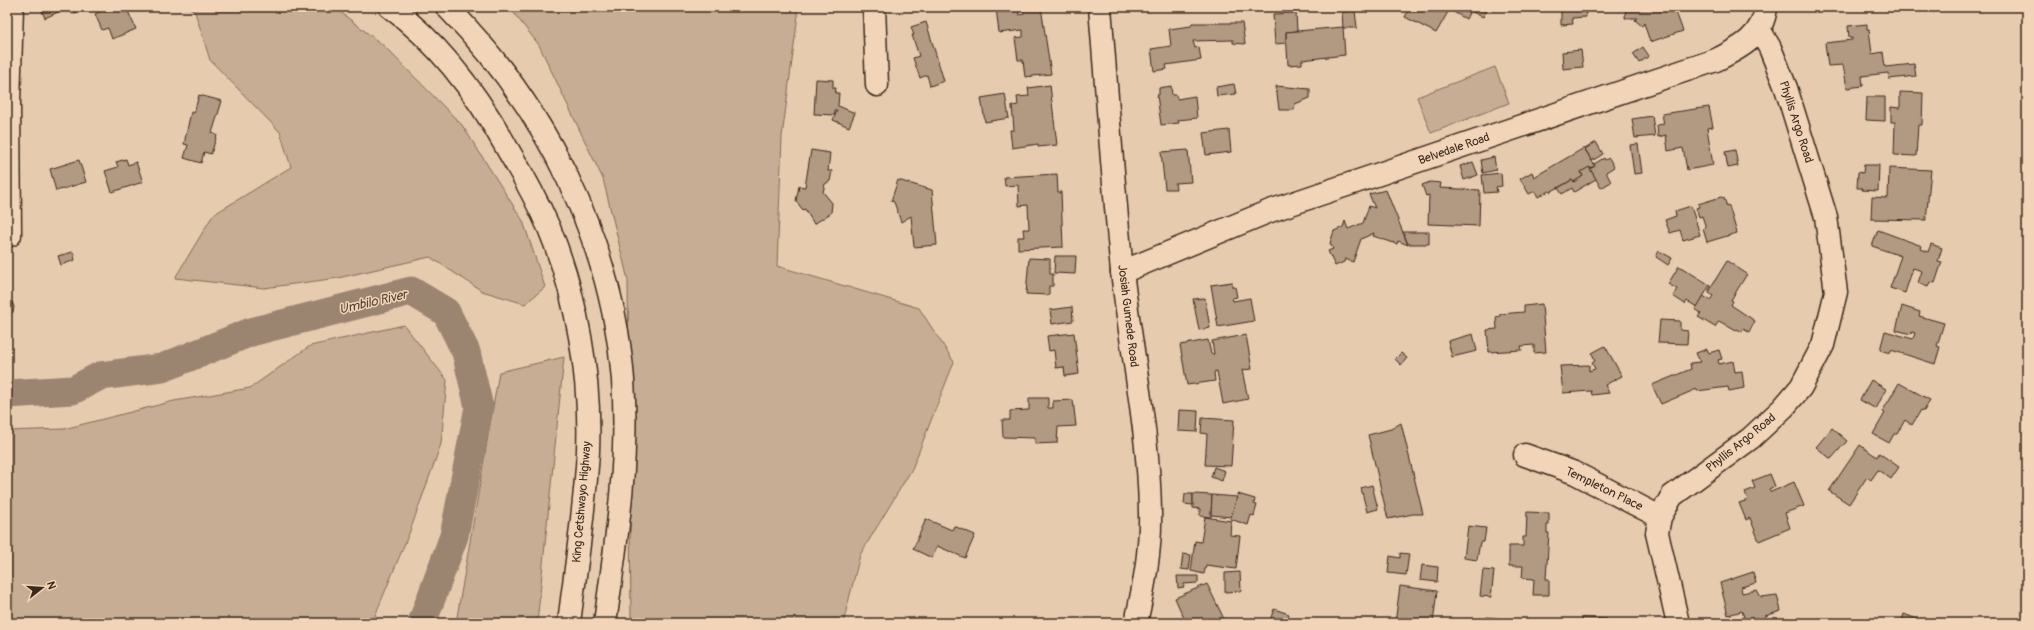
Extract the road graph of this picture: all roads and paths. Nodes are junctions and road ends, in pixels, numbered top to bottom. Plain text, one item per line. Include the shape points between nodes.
1 (12, 7) edge
2 (390, 7) edge
3 (447, 7) edge
4 (874, 7) edge
5 (1100, 7) edge
6 (1766, 7) edge
7 (1759, 29) junction
8 (876, 85) dead end
9 (10, 235) dead end
10 (1122, 272) junction
11 (1525, 455) dead end
12 (1660, 517) junction
13 (569, 623) edge
14 (605, 623) edge
15 (1136, 623) edge
16 (1678, 623) edge

1 - 9 main road via 9,103
2 - 13 main road, King Cetshwayo Highway via 433,46 469,88 499,132 538,204 567,281 579,335 586,392 588,450
3 - 14 main road via 475,35 523,98 574,190 601,264 616,327 623,380 624,443 620,512
4 - 8 main road
5 - 10 main road, Josiah Gumede Road
6 - 7 main road, Belvedale Road via 1765,17
7 - 10 main road, Belvedale Road via 1752,40 1716,60 1270,211
7 - 12 main road, Phyllis Argo Road via 1770,48 1786,88 1826,217 1836,292 1833,310 1823,345 1801,387 1792,398 1751,438 1672,496
10 - 15 main road, Josiah Gumede Road via 1148,462 1149,547
11 - 12 main road, Templeton Place via 1575,473
12 - 16 main road, Phyllis Argo Road via 1657,533

